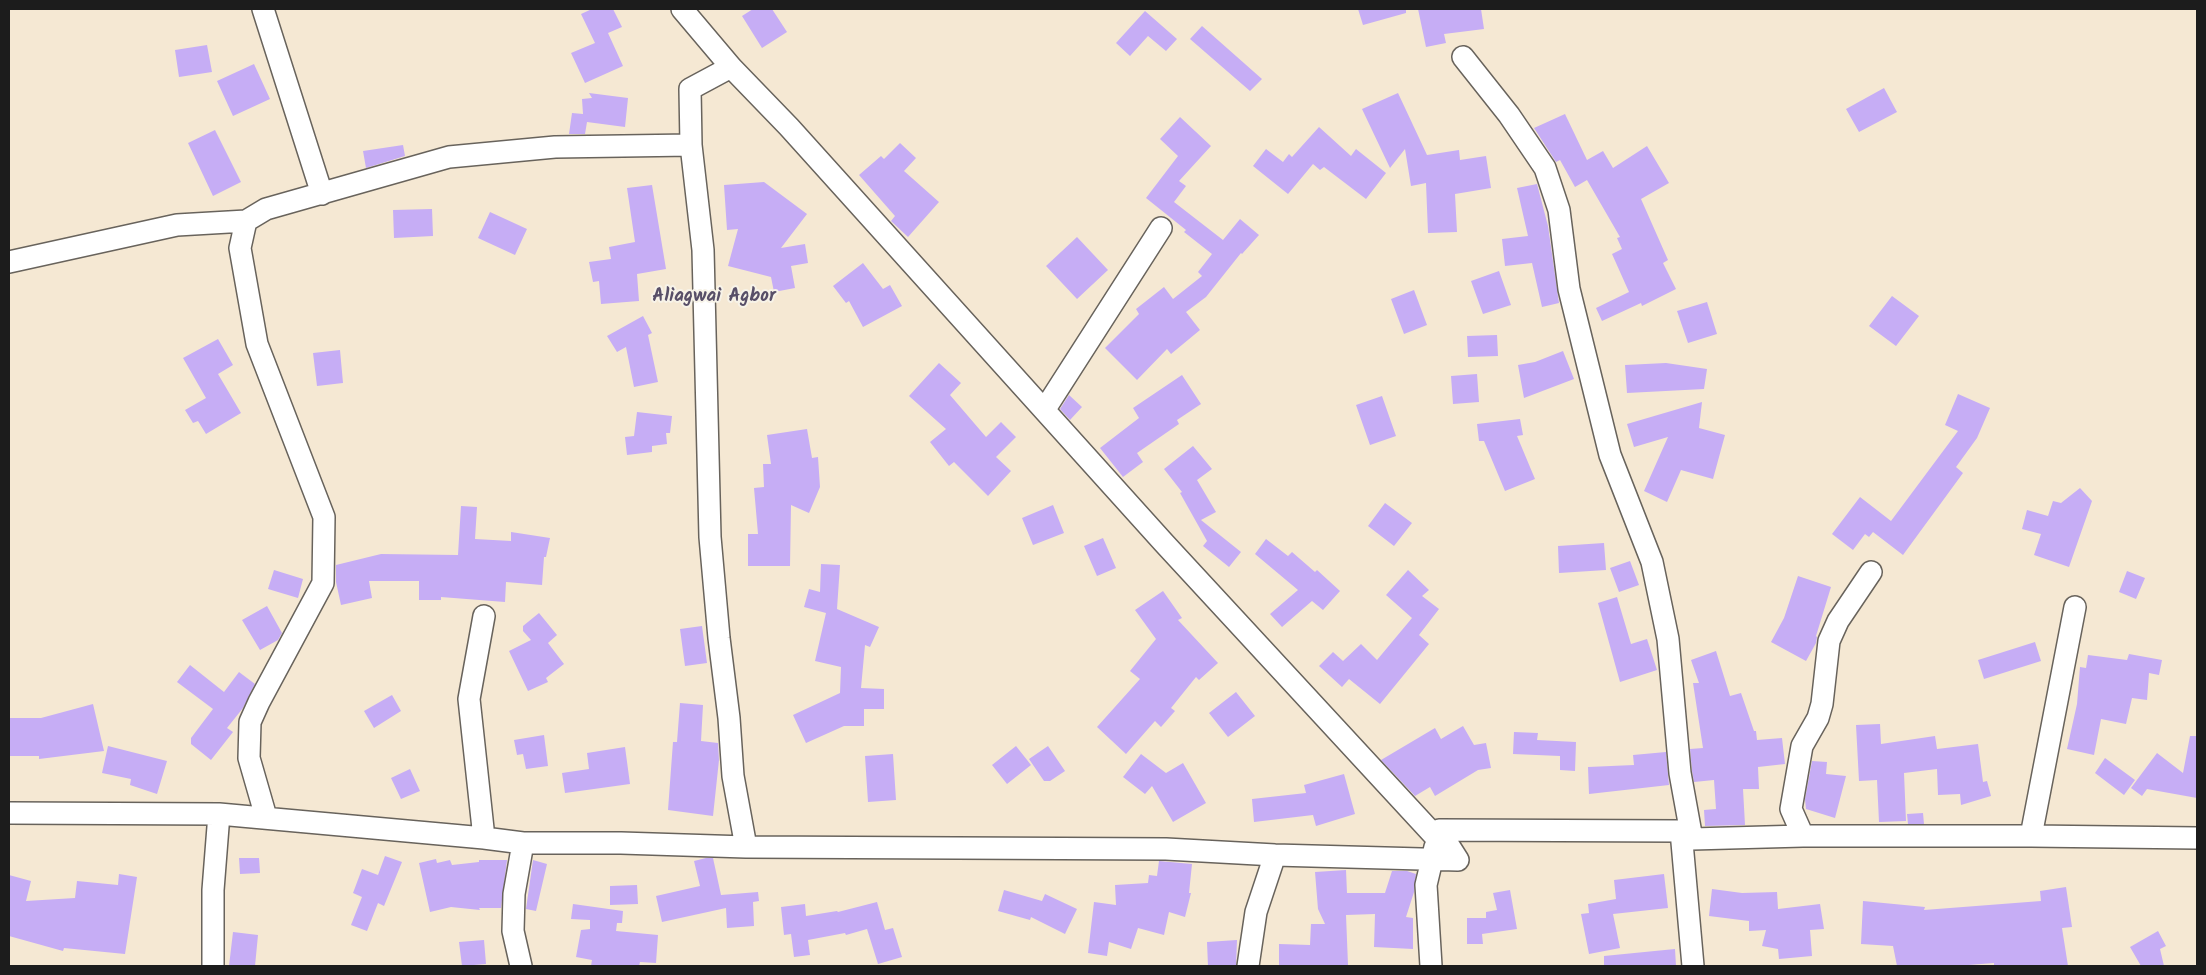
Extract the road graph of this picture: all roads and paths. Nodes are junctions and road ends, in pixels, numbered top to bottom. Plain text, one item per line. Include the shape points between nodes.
1 (263, 9) edge
2 (690, 11) edge
3 (1463, 57) dead end
4 (731, 67) junction
5 (691, 145) junction
6 (322, 194) junction
7 (246, 221) junction
8 (1161, 228) dead end
9 (9, 262) edge
10 (1045, 409) junction
11 (1871, 572) dead end
12 (2075, 606) dead end
13 (484, 616) dead end
14 (9, 813) edge
15 (219, 814) junction
16 (266, 817) junction
17 (1439, 830) junction
18 (1686, 835) junction
19 (1802, 836) junction
20 (2031, 836) junction
21 (484, 838) junction
22 (2197, 838) edge
23 (523, 843) junction
24 (746, 847) junction
25 (1275, 855) junction
26 (1458, 860) junction
27 (213, 966) edge
28 (521, 966) edge
29 (1248, 966) edge
30 (1431, 966) edge
31 (1693, 966) edge

1 - 6 street
2 - 4 street
3 - 18 street via 1509,115 1545,168 1559,210 1569,289 1610,455 1652,562 1668,639
4 - 5 street via 690,89
4 - 10 street
5 - 6 street via 555,147 449,157
5 - 24 street via 703,250 710,536 730,718 733,776
6 - 7 street via 266,210
7 - 9 street via 176,225
7 - 16 street via 240,248 257,344 324,517 324,583 250,722 249,758
8 - 10 street
10 - 26 street
11 - 19 street via 1838,621 1829,641 1822,704 1802,746 1791,809
12 - 20 street
13 - 21 street via 469,699
14 - 15 street
15 - 16 street
15 - 27 street via 213,890
16 - 21 street
17 - 18 street
17 - 26 street
17 - 30 street via 1426,885
18 - 19 street
18 - 31 street
19 - 20 street
20 - 22 street
21 - 23 street
23 - 24 street
23 - 28 street via 514,894 513,931
24 - 25 street via 1166,849
25 - 26 street
25 - 29 street via 1256,912

